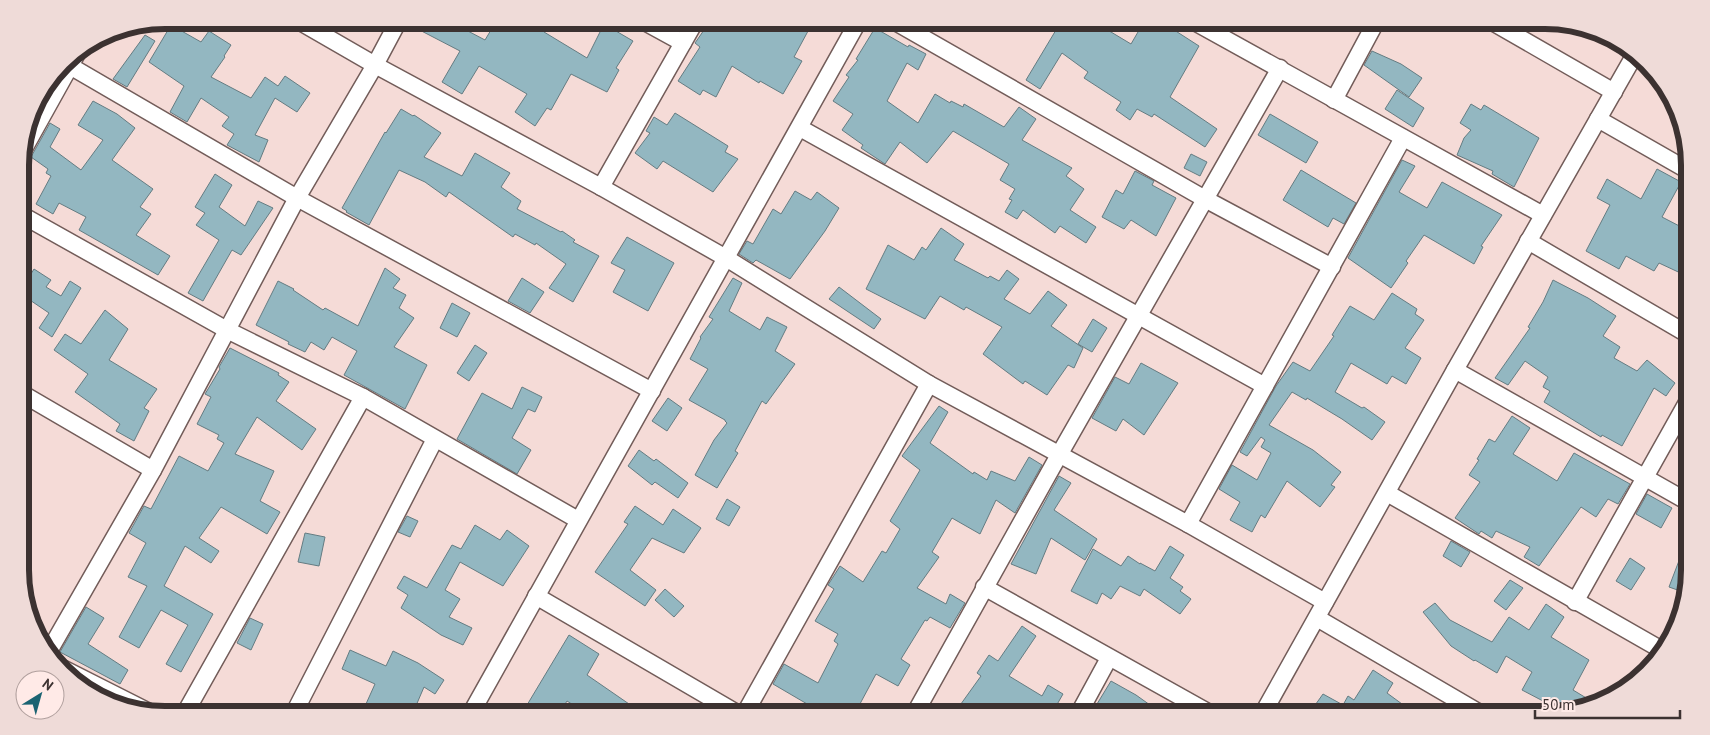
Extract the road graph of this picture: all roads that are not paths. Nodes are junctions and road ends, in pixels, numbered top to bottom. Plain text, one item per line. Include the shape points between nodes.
1 (312, 29) edge
2 (394, 29) edge
3 (658, 29) edge
4 (691, 29) edge
5 (854, 29) edge
6 (908, 29) edge
7 (1221, 29) edge
8 (1372, 29) edge
9 (1505, 29) edge
10 (683, 42) junction
11 (1632, 60) edge
12 (70, 66) edge
13 (375, 66) junction
14 (69, 68) edge
15 (1280, 68) junction
16 (1614, 92) junction
17 (1334, 100) junction
18 (1598, 119) junction
19 (800, 128) junction
20 (32, 134) edge
21 (1403, 138) junction
22 (1681, 166) edge
23 (601, 187) junction
24 (297, 198) junction
25 (1205, 200) junction
26 (1543, 214) junction
27 (29, 219) edge
28 (1528, 241) junction
29 (726, 258) junction
30 (1332, 267) junction
31 (1139, 316) junction
32 (227, 330) junction
33 (1681, 330) edge
34 (1454, 370) junction
35 (929, 384) junction
36 (1265, 386) junction
37 (652, 391) junction
38 (363, 397) junction
39 (29, 398) edge
40 (1681, 415) edge
41 (435, 438) junction
42 (1059, 455) junction
43 (153, 470) junction
44 (1646, 478) junction
45 (1386, 493) junction
46 (1681, 498) edge
47 (578, 520) junction
48 (1188, 524) junction
49 (984, 587) junction
50 (536, 596) junction
51 (1325, 602) junction
52 (1575, 602) junction
53 (1316, 618) junction
54 (52, 646) edge
55 (1657, 647) edge
56 (1109, 658) junction
57 (83, 678) edge
58 (129, 702) edge
59 (189, 706) edge
60 (298, 706) edge
61 (475, 706) edge
62 (725, 706) edge
63 (749, 706) edge
64 (919, 706) edge
65 (1083, 706) edge
66 (1196, 706) edge
67 (1267, 706) edge
68 (1468, 706) edge

1 - 13 street
2 - 13 street
3 - 10 street
4 - 10 street
5 - 19 street
6 - 25 street
7 - 15 street
8 - 17 street
9 - 16 street
10 - 23 street
11 - 16 street
12 - 24 street
13 - 23 street
13 - 24 street
14 - 20 street
15 - 17 street
15 - 25 street
16 - 18 street
17 - 21 street
18 - 22 street
18 - 26 street
19 - 29 street
19 - 31 street
21 - 26 street
21 - 30 street
23 - 29 street
24 - 32 street
24 - 37 street
25 - 30 street
25 - 31 street
26 - 28 street
27 - 32 street
28 - 33 street
28 - 34 street
29 - 35 street
29 - 37 street
30 - 36 street
31 - 36 street
31 - 42 street
32 - 38 street
32 - 43 street
34 - 44 street
34 - 45 street
35 - 42 street
35 - 63 street
36 - 48 street
37 - 47 street
38 - 41 street
38 - 59 street
39 - 43 street
40 - 44 street
41 - 47 street
41 - 60 street
42 - 48 street
42 - 49 street
43 - 54 street
44 - 46 street
44 - 52 street
45 - 51 street
45 - 52 street
47 - 50 street
48 - 51 street
49 - 56 street
49 - 64 street
50 - 61 street
50 - 62 street
51 - 53 street
52 - 55 street
53 - 67 street
53 - 68 street
56 - 65 street
56 - 66 street
57 - 58 street

